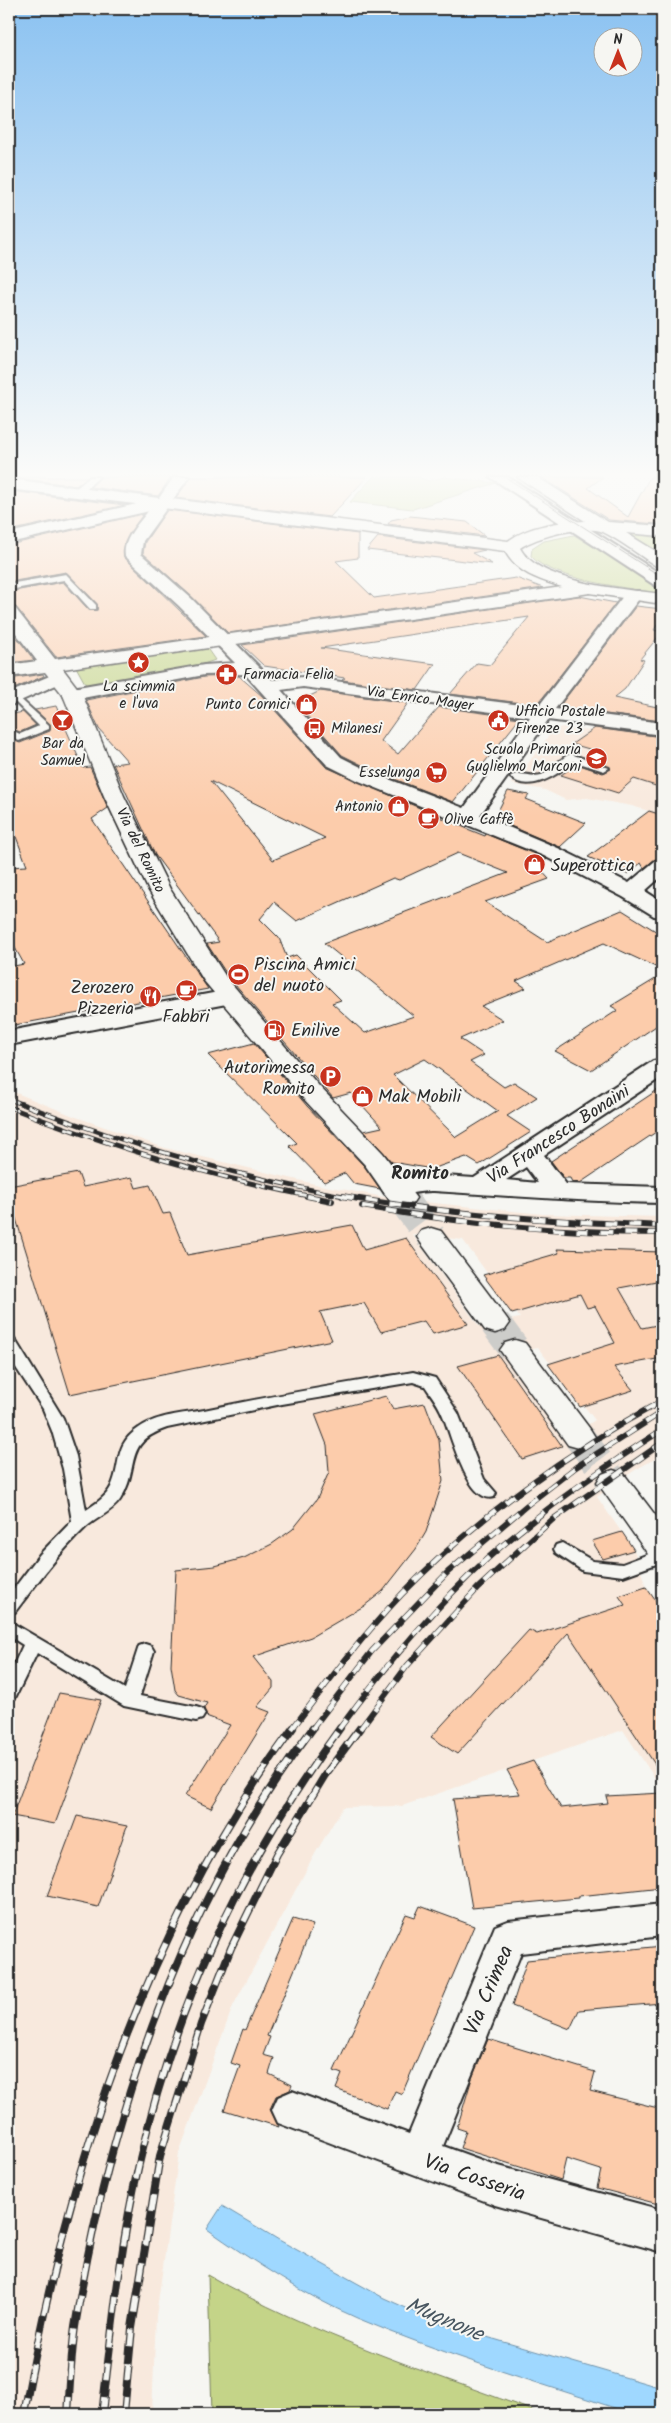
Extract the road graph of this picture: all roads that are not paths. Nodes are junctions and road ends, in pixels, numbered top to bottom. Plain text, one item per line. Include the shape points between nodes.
1 (78, 590) edge
2 (165, 590) edge
3 (575, 590) edge
4 (603, 590) edge
5 (633, 595) junction
6 (662, 599) edge
7 (93, 607) dead end
8 (9, 612) edge
9 (214, 641) junction
10 (247, 668) junction
11 (204, 670) junction
12 (9, 671) edge
13 (54, 671) junction
14 (268, 686) junction
15 (72, 694) junction
16 (12, 699) edge
17 (543, 714) junction
18 (662, 729) edge
19 (9, 732) edge
20 (604, 768) dead end
21 (515, 777) dead end
22 (466, 816) junction
23 (662, 865) edge
24 (631, 892) junction
25 (662, 912) edge
26 (229, 996) junction
27 (9, 1038) edge
28 (662, 1066) edge
29 (529, 1154) junction
30 (480, 1186) junction
31 (558, 1192) junction
32 (398, 1193) joint
33 (662, 1195) edge
34 (431, 1237) tunnel mouth
35 (495, 1323) tunnel mouth
36 (9, 1342) edge
37 (515, 1350) tunnel mouth
38 (579, 1436) tunnel mouth
39 (613, 1482) tunnel mouth
40 (488, 1493) dead end
41 (80, 1523) junction
42 (662, 1548) edge
43 (562, 1549) dead end
44 (662, 1555) edge
45 (9, 1607) edge
46 (9, 1628) edge
47 (33, 1642) junction
48 (146, 1651) dead end
49 (9, 1693) edge
50 (130, 1701) junction
51 (196, 1714) dead end
52 (662, 1920) edge
53 (292, 2110) dead end
54 (419, 2157) junction
55 (662, 2231) edge

1 - 7 lane
2 - 9 street
3 - 9 street
4 - 5 street
5 - 6 street
5 - 17 street
8 - 13 street, Via del Romito
9 - 10 street
9 - 11 street via 222,658
9 - 13 street
10 - 11 street
10 - 14 street
11 - 15 street
12 - 13 street
13 - 15 street, Via del Romito
13 - 16 street
14 - 17 street, Via Enrico Mayer via 303,682
14 - 22 street via 320,748 338,763
15 - 26 street, Via del Romito via 114,796 159,889 216,981
16 - 19 lane via 45,727 19,738
17 - 18 street, Via Enrico Mayer
17 - 22 street via 475,809
20 - 21 lane via 571,757 540,780
22 - 24 street via 551,852
23 - 24 street
24 - 25 street
26 - 27 street
26 - 32 street, Via del Romito via 310,1091 374,1159
28 - 29 street, Via Francesco Bonaini
29 - 30 street, Via Francesco Bonaini
29 - 31 street
30 - 31 street
30 - 32 street via 410,1184
31 - 33 street
34 - 35 street
36 - 41 lane via 14,1356 54,1418 71,1461
37 - 38 street
39 - 42 street
40 - 41 lane via 477,1482 450,1413 430,1382 413,1376 240,1407 145,1431 130,1444 125,1454 119,1487 113,1497
41 - 45 lane via 46,1558
43 - 44 lane via 589,1567 623,1570
46 - 47 lane
47 - 49 lane
47 - 50 lane
48 - 50 lane
50 - 51 lane
52 - 54 street, Via Crimea via 508,1938
53 - 54 street, Via Cosseria
54 - 55 street, Via Cosseria via 496,2185

